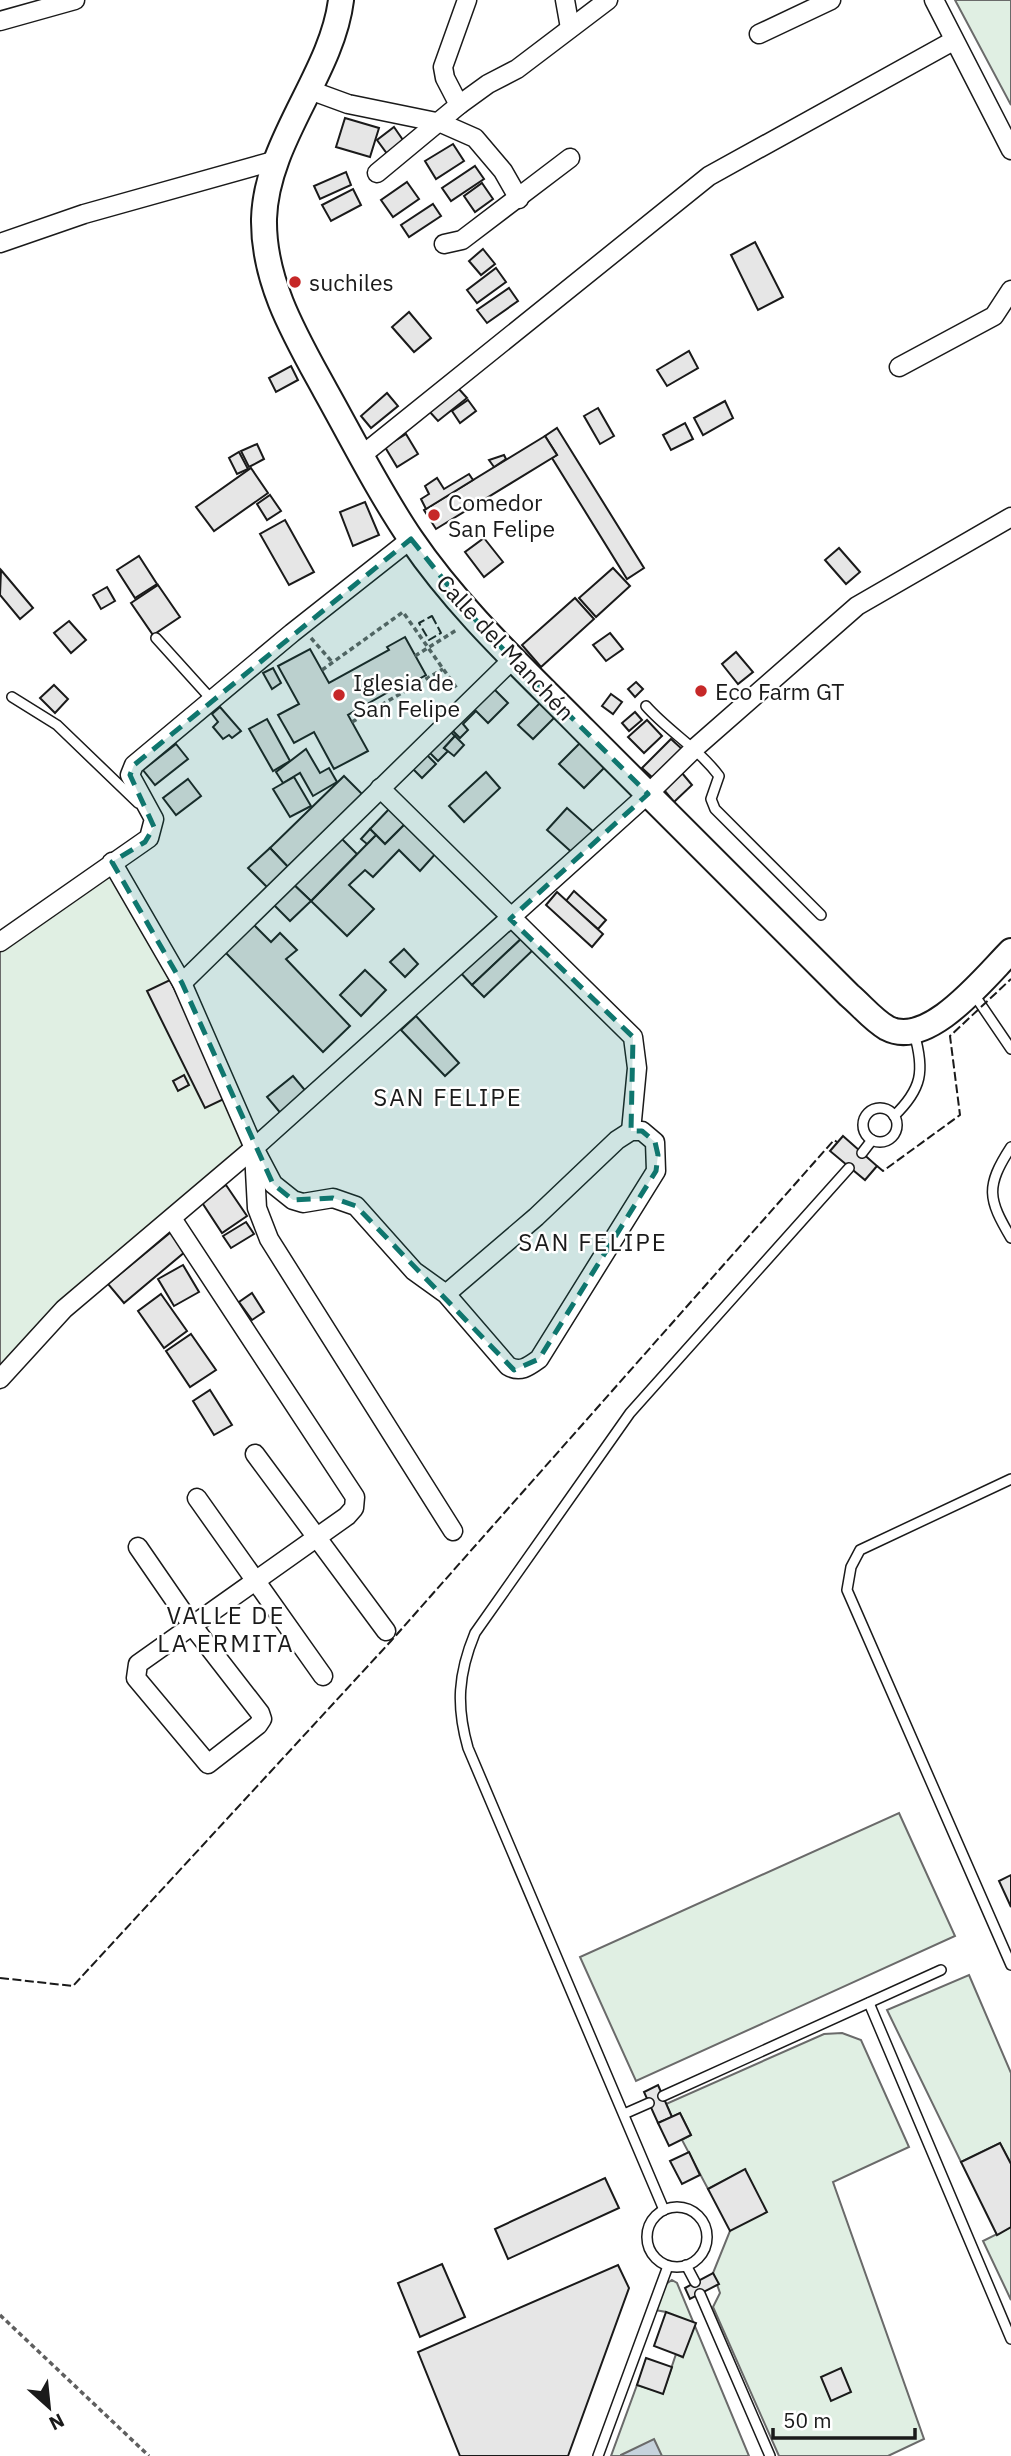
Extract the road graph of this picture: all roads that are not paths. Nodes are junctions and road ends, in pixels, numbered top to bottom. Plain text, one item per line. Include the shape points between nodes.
1 (75, 0) edge
2 (341, 0) edge
3 (467, 0) edge
4 (565, 0) edge
5 (608, 0) edge
6 (831, 0) edge
7 (934, 0) edge
8 (0, 21) edge
9 (570, 28) junction
10 (760, 34) dead end
11 (953, 41) junction
12 (307, 89) junction
13 (460, 105) junction
14 (441, 124) junction
15 (1011, 150) edge
16 (570, 158) dead end
17 (277, 160) junction
18 (377, 173) dead end
19 (519, 199) junction
20 (0, 243) edge
21 (444, 244) dead end
22 (1011, 290) edge
23 (899, 367) dead end
24 (361, 456) junction
25 (1011, 517) edge
26 (411, 539) junction
27 (156, 638) dead end
28 (513, 658) junction
29 (12, 696) dead end
30 (212, 699) junction
31 (646, 706) dead end
32 (695, 748) junction
33 (380, 788) junction
34 (648, 794) junction
35 (152, 812) junction
36 (112, 862) junction
37 (821, 915) dead end
38 (510, 919) junction
39 (0, 942) edge
40 (1011, 951) edge
41 (182, 982) junction
42 (971, 990) junction
43 (913, 1031) junction
44 (1011, 1049) edge
45 (894, 1116) junction
46 (631, 1131) junction
47 (872, 1140) junction
48 (1011, 1147) edge
49 (254, 1148) junction
50 (862, 1153) dead end
51 (849, 1168) dead end
52 (173, 1220) junction
53 (1011, 1238) edge
54 (446, 1294) junction
55 (0, 1378) edge
56 (255, 1454) dead end
57 (1011, 1479) edge
58 (197, 1498) dead end
59 (453, 1531) dead end
60 (317, 1537) junction
61 (138, 1547) dead end
62 (257, 1579) junction
63 (191, 1624) junction
64 (386, 1632) dead end
65 (323, 1676) dead end
66 (1011, 1965) edge
67 (941, 1970) dead end
68 (869, 2003) junction
69 (663, 2096) dead end
70 (649, 2103) dead end
71 (624, 2114) junction
72 (664, 2210) junction
73 (686, 2265) junction
74 (668, 2266) junction
75 (695, 2282) dead end
76 (700, 2294) dead end
77 (1011, 2339) edge
78 (598, 2456) edge
79 (770, 2456) edge

1 - 8 street
2 - 12 street, Calle del Manchén via 334,30
3 - 13 street via 443,67
4 - 9 street
5 - 9 street
6 - 10 street
7 - 11 street
9 - 13 street
11 - 15 street
11 - 24 street via 709,176
12 - 14 street via 348,104
12 - 17 street, Calle del Manchén
13 - 14 street
14 - 18 street
14 - 19 street via 475,138
16 - 19 street
17 - 20 street via 84,214
17 - 24 street, Calle del Manchén via 264,221 274,287
19 - 21 street via 463,240
22 - 23 street via 994,316
24 - 26 street, Calle del Manchén
25 - 32 street via 857,606
26 - 28 street, Calle del Manchén
26 - 30 street
27 - 30 lane
28 - 33 street
28 - 34 street, Calle del Manchén
29 - 35 lane via 57,725
30 - 35 street via 131,770 132,781
31 - 32 lane via 666,728
32 - 34 street
32 - 37 lane via 719,776 711,799 715,809
33 - 38 street
33 - 41 street
34 - 38 street
34 - 43 street, Calle del Manchén via 849,995 887,1028
35 - 36 street via 154,827 149,838
36 - 39 street
36 - 41 street
38 - 46 street via 633,1037 637,1068
38 - 49 street
40 - 42 street
41 - 49 street
42 - 43 street via 938,1022
42 - 44 lane
43 - 45 lane via 919,1060 917,1085 914,1097
45 - 47 lane via 897,1128 892,1137 884,1142
45 - 47 lane via 881,1108 865,1117 863,1126
46 - 54 street
46 - 54 street via 642,1131 655,1142 656,1171 539,1359 527,1368 508,1366
47 - 50 lane
48 - 53 lane via 991,1185 992,1207
49 - 52 street
49 - 54 street via 273,1184 285,1196 303,1203 343,1199 356,1206 414,1271
49 - 59 street via 256,1200 269,1239
51 - 71 lane via 630,1413 475,1633 464,1661 459,1700 468,1748
52 - 55 street via 64,1309
52 - 60 street via 350,1485 354,1508
56 - 60 street
57 - 66 lane via 860,1550 847,1590
58 - 62 street
60 - 62 street
60 - 64 street
61 - 63 street
62 - 63 street
62 - 65 street
63 - 63 street via 262,1719 208,1764 136,1678 138,1664
67 - 68 lane
68 - 69 lane
68 - 77 lane
70 - 71 lane
71 - 72 lane
72 - 73 lane via 686,2209 704,2224 705,2246 700,2256
72 - 74 lane via 654,2217 647,2239 650,2251
73 - 74 lane
73 - 75 lane
74 - 78 lane
76 - 79 lane

